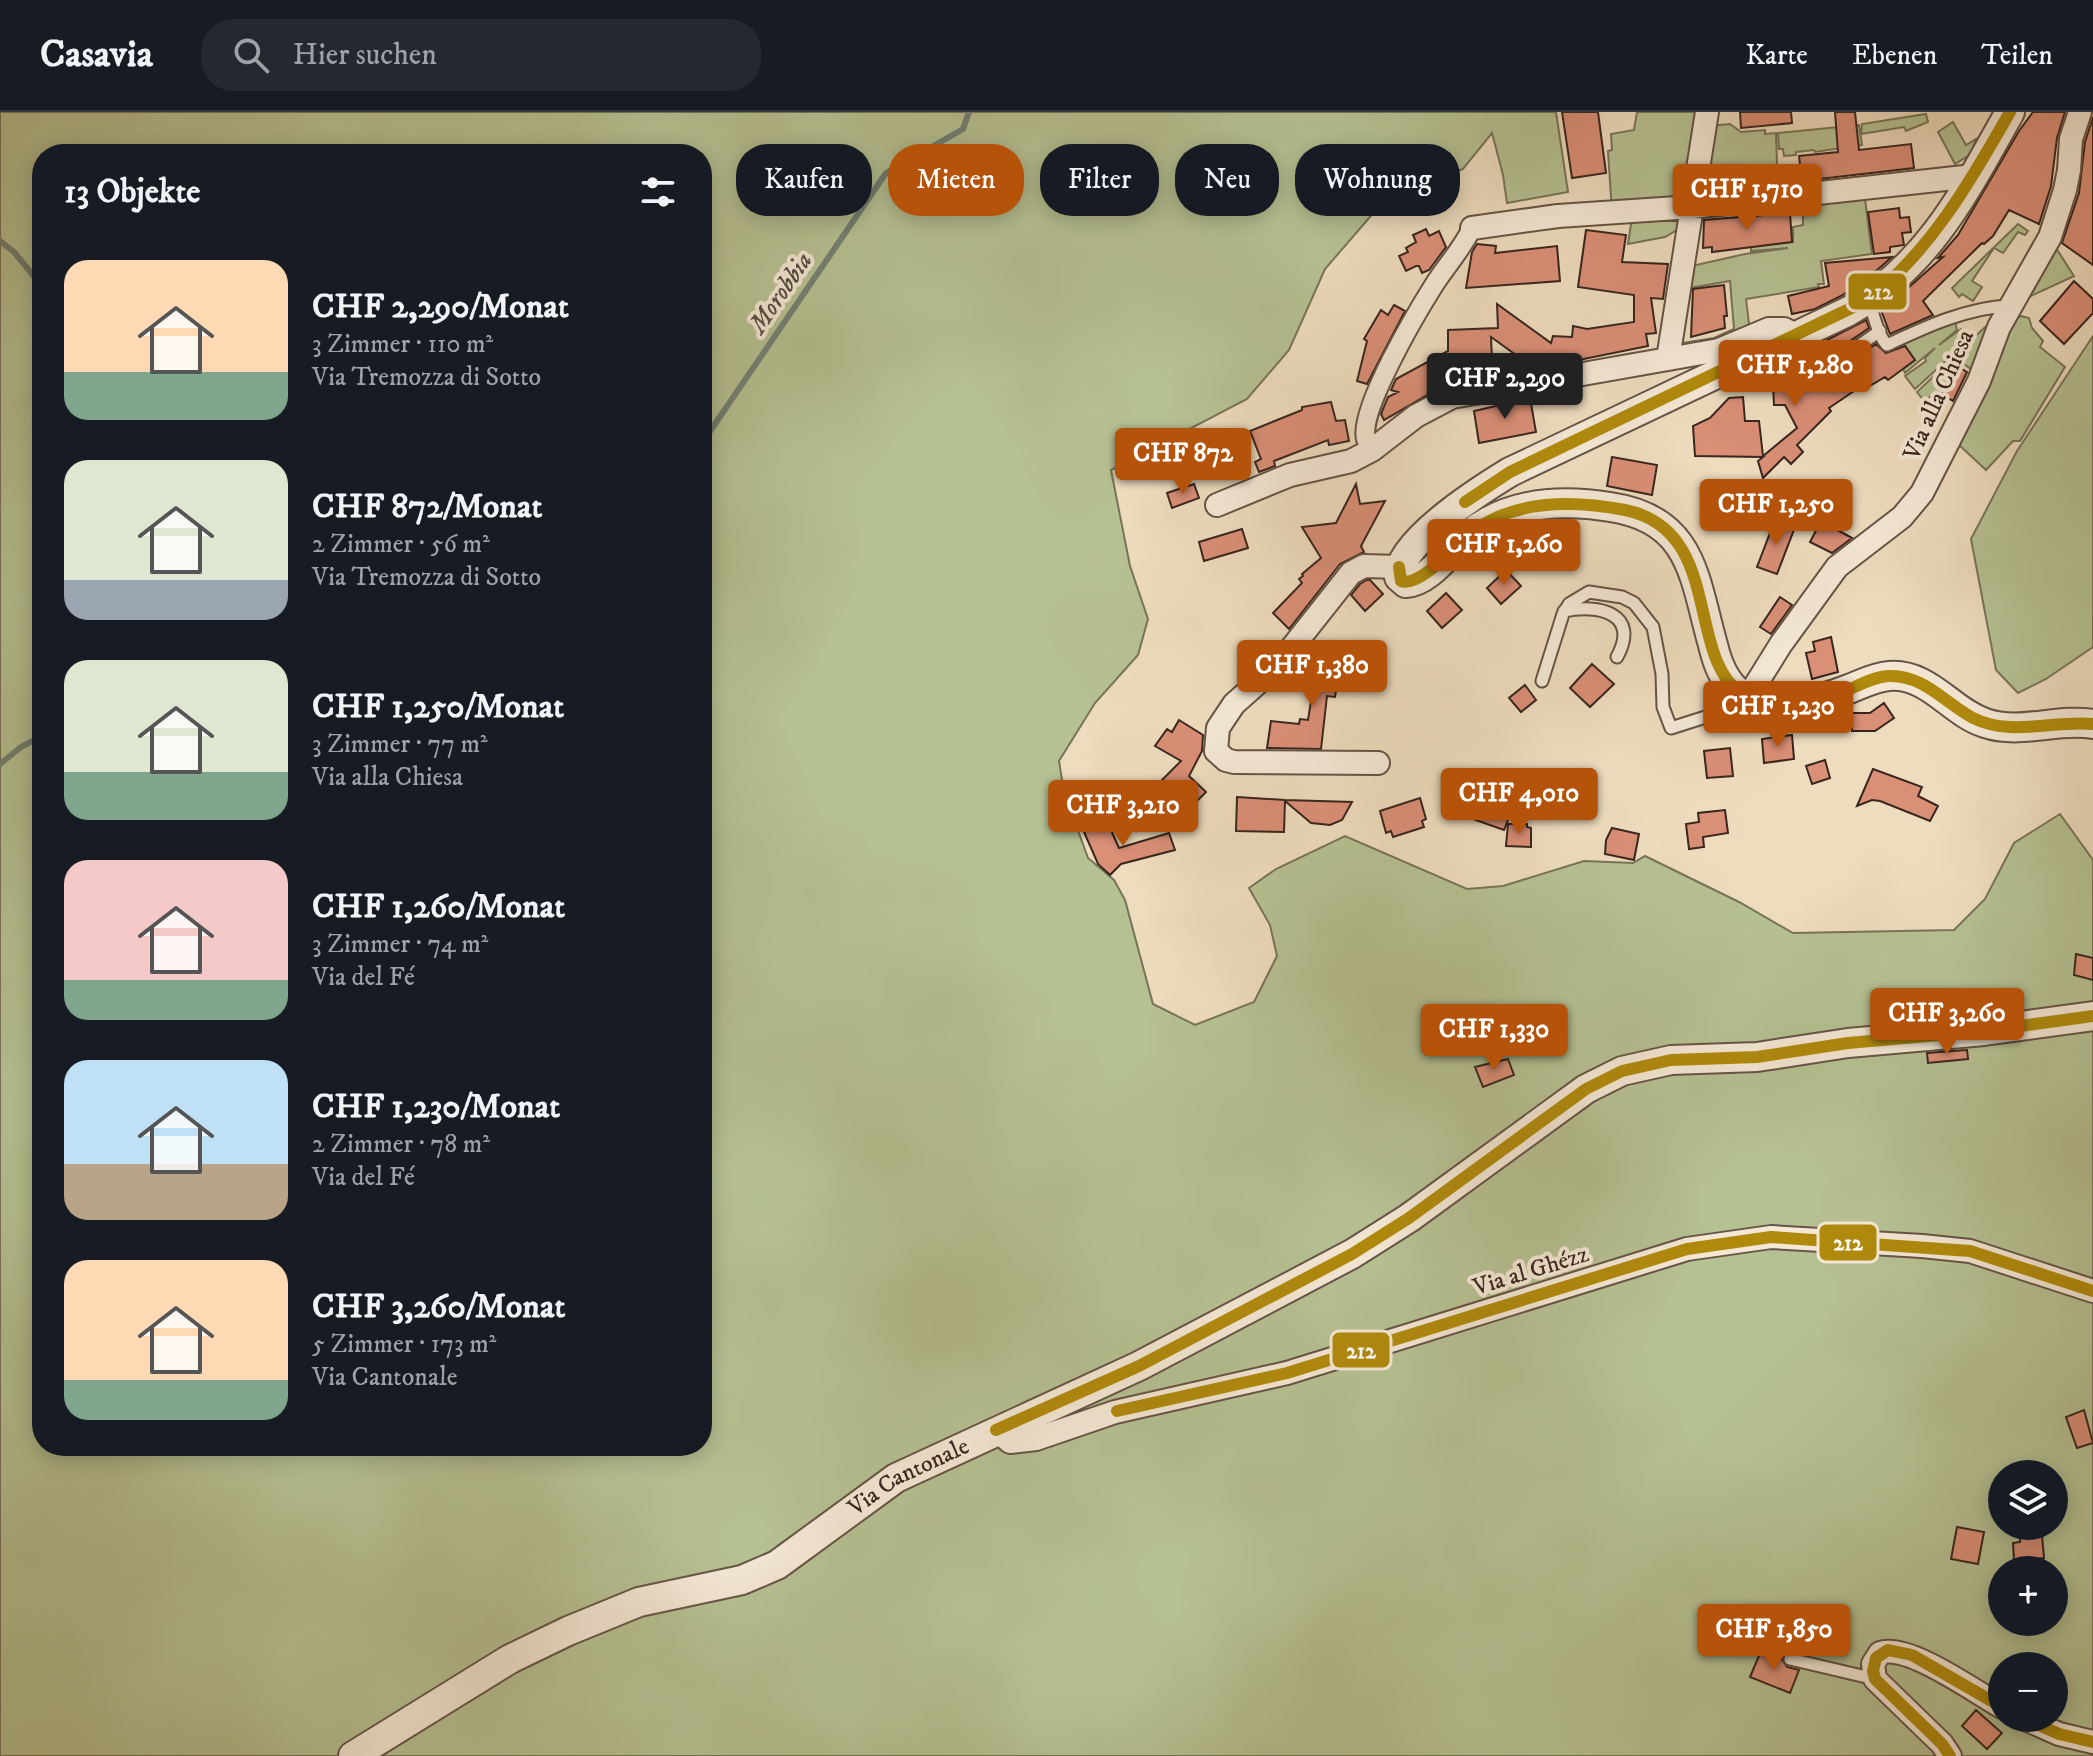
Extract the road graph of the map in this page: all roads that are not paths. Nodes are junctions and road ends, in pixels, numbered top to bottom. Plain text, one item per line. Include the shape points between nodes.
1 (1707, 112) edge
2 (2010, 112) edge
3 (2080, 112) edge
4 (1973, 176) junction
5 (1692, 207) junction
6 (1472, 228) joint
7 (1868, 300) junction
8 (2012, 306) junction
9 (1880, 331) junction
10 (1791, 339) junction
11 (1668, 359) junction
12 (1372, 450) junction
13 (1217, 505) dead end
14 (1399, 567) junction
15 (1564, 611) junction
16 (1617, 657) dead end
17 (1542, 681) dead end
18 (1748, 697) junction
19 (2093, 724) edge
20 (1378, 763) dead end
21 (2093, 1016) edge
22 (2093, 1291) edge
23 (996, 1430) junction
24 (1790, 1659) dead end
25 (1876, 1668) junction
26 (1988, 1699) edge
27 (2054, 1732) edge
28 (2093, 1742) edge
29 (353, 1756) edge
30 (1950, 1756) edge

1 - 5 street
2 - 4 street
3 - 8 street, Via alla Chiesa via 2050,237
4 - 5 street
4 - 7 street via 1928,246
5 - 6 street
5 - 11 street
6 - 12 street via 1379,386 1365,438
7 - 9 lane
7 - 10 street
8 - 9 lane via 1976,311 1887,345
8 - 18 street, Via alla Chiesa via 1922,493 1902,517 1837,567
9 - 10 lane via 1854,349 1797,369
10 - 11 street via 1784,329 1769,329 1719,350
10 - 14 street via 1510,472 1440,523 1411,548
11 - 12 street via 1452,397 1416,416
12 - 13 street
14 - 18 street via 1401,581 1418,580 1478,527 1515,509 1579,504 1638,513 1663,526 1681,546 1721,670
14 - 20 street via 1364,566 1351,573 1279,664 1234,704 1216,736 1216,751 1234,762
15 - 16 lane via 1590,608 1610,613 1624,631
15 - 17 lane
15 - 18 lane via 1583,594 1608,593 1634,603 1645,614 1657,640 1663,707 1671,728
18 - 19 street via 1793,704 1892,676 1924,684 1972,718 1992,725
21 - 23 street, Via Cantonale via 1757,1057 1671,1060 1622,1071 1586,1089 1352,1254 1139,1366
22 - 23 street, Via al Ghézz via 1970,1251 1771,1237 1687,1249 1287,1373 1115,1412 1036,1439 1010,1442
23 - 29 street, Via Cantonale via 896,1478 757,1575 639,1602 568,1631 510,1659
24 - 25 lane
25 - 26 street via 1888,1650 1912,1655
25 - 30 street
27 - 28 street

